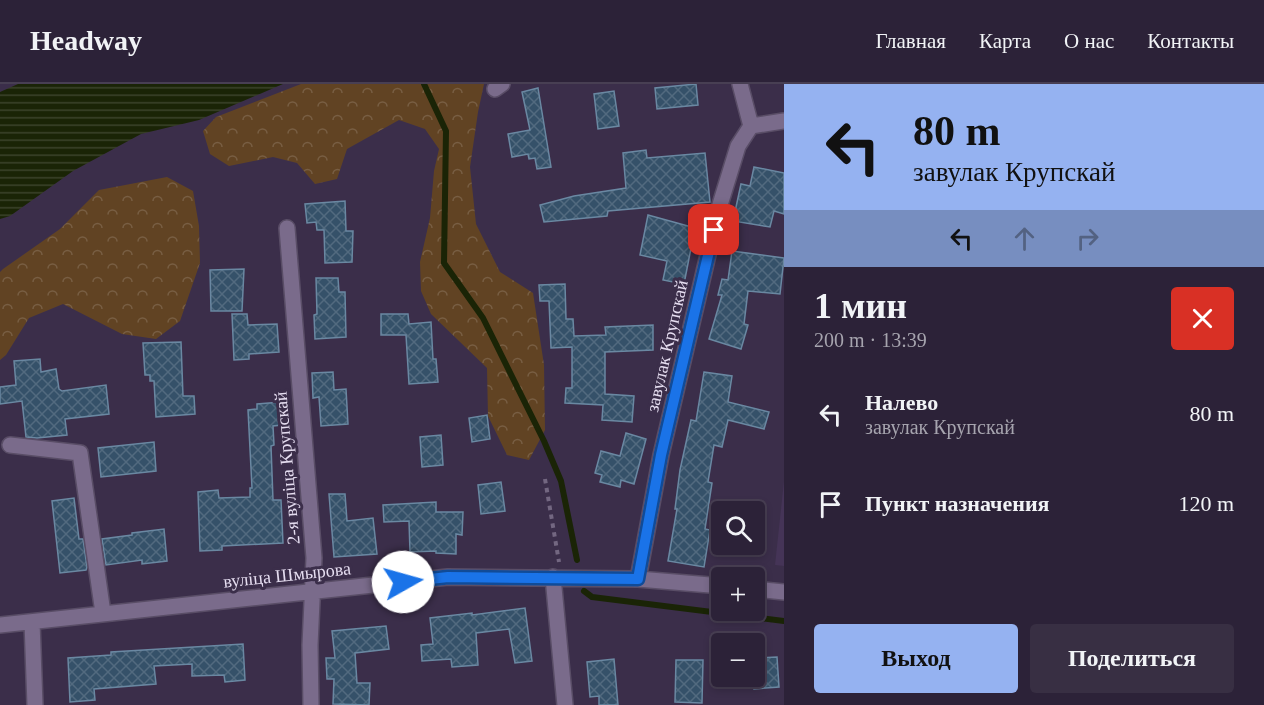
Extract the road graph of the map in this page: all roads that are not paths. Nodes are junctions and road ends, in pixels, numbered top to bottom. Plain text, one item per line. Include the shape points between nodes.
1 (740, 84) edge
2 (784, 121) edge
3 (751, 126) junction
4 (287, 228) dead end
5 (10, 445) dead end
6 (556, 570) junction
7 (638, 579) junction
8 (711, 585) edge
9 (765, 590) edge
10 (784, 592) edge
11 (312, 593) junction
12 (103, 614) junction
13 (32, 621) junction
14 (0, 625) edge
15 (35, 705) edge
16 (311, 705) edge
17 (565, 705) edge

1 - 3 street
2 - 3 street
3 - 7 street, завулак Крупскай via 738,146 719,208 661,455
4 - 11 street, 2-я вуліца Крупскай via 314,558
5 - 12 street via 80,453
6 - 7 street, вуліца Шмырова
6 - 11 street, вуліца Шмырова via 448,577
6 - 17 street
7 - 8 street, вуліца Шмырова
9 - 10 street
11 - 12 street, вуліца Шмырова
11 - 16 street, 2-я вуліца Крупскай
12 - 13 street, вуліца Шмырова
13 - 14 street, вуліца Шмырова
13 - 15 street

